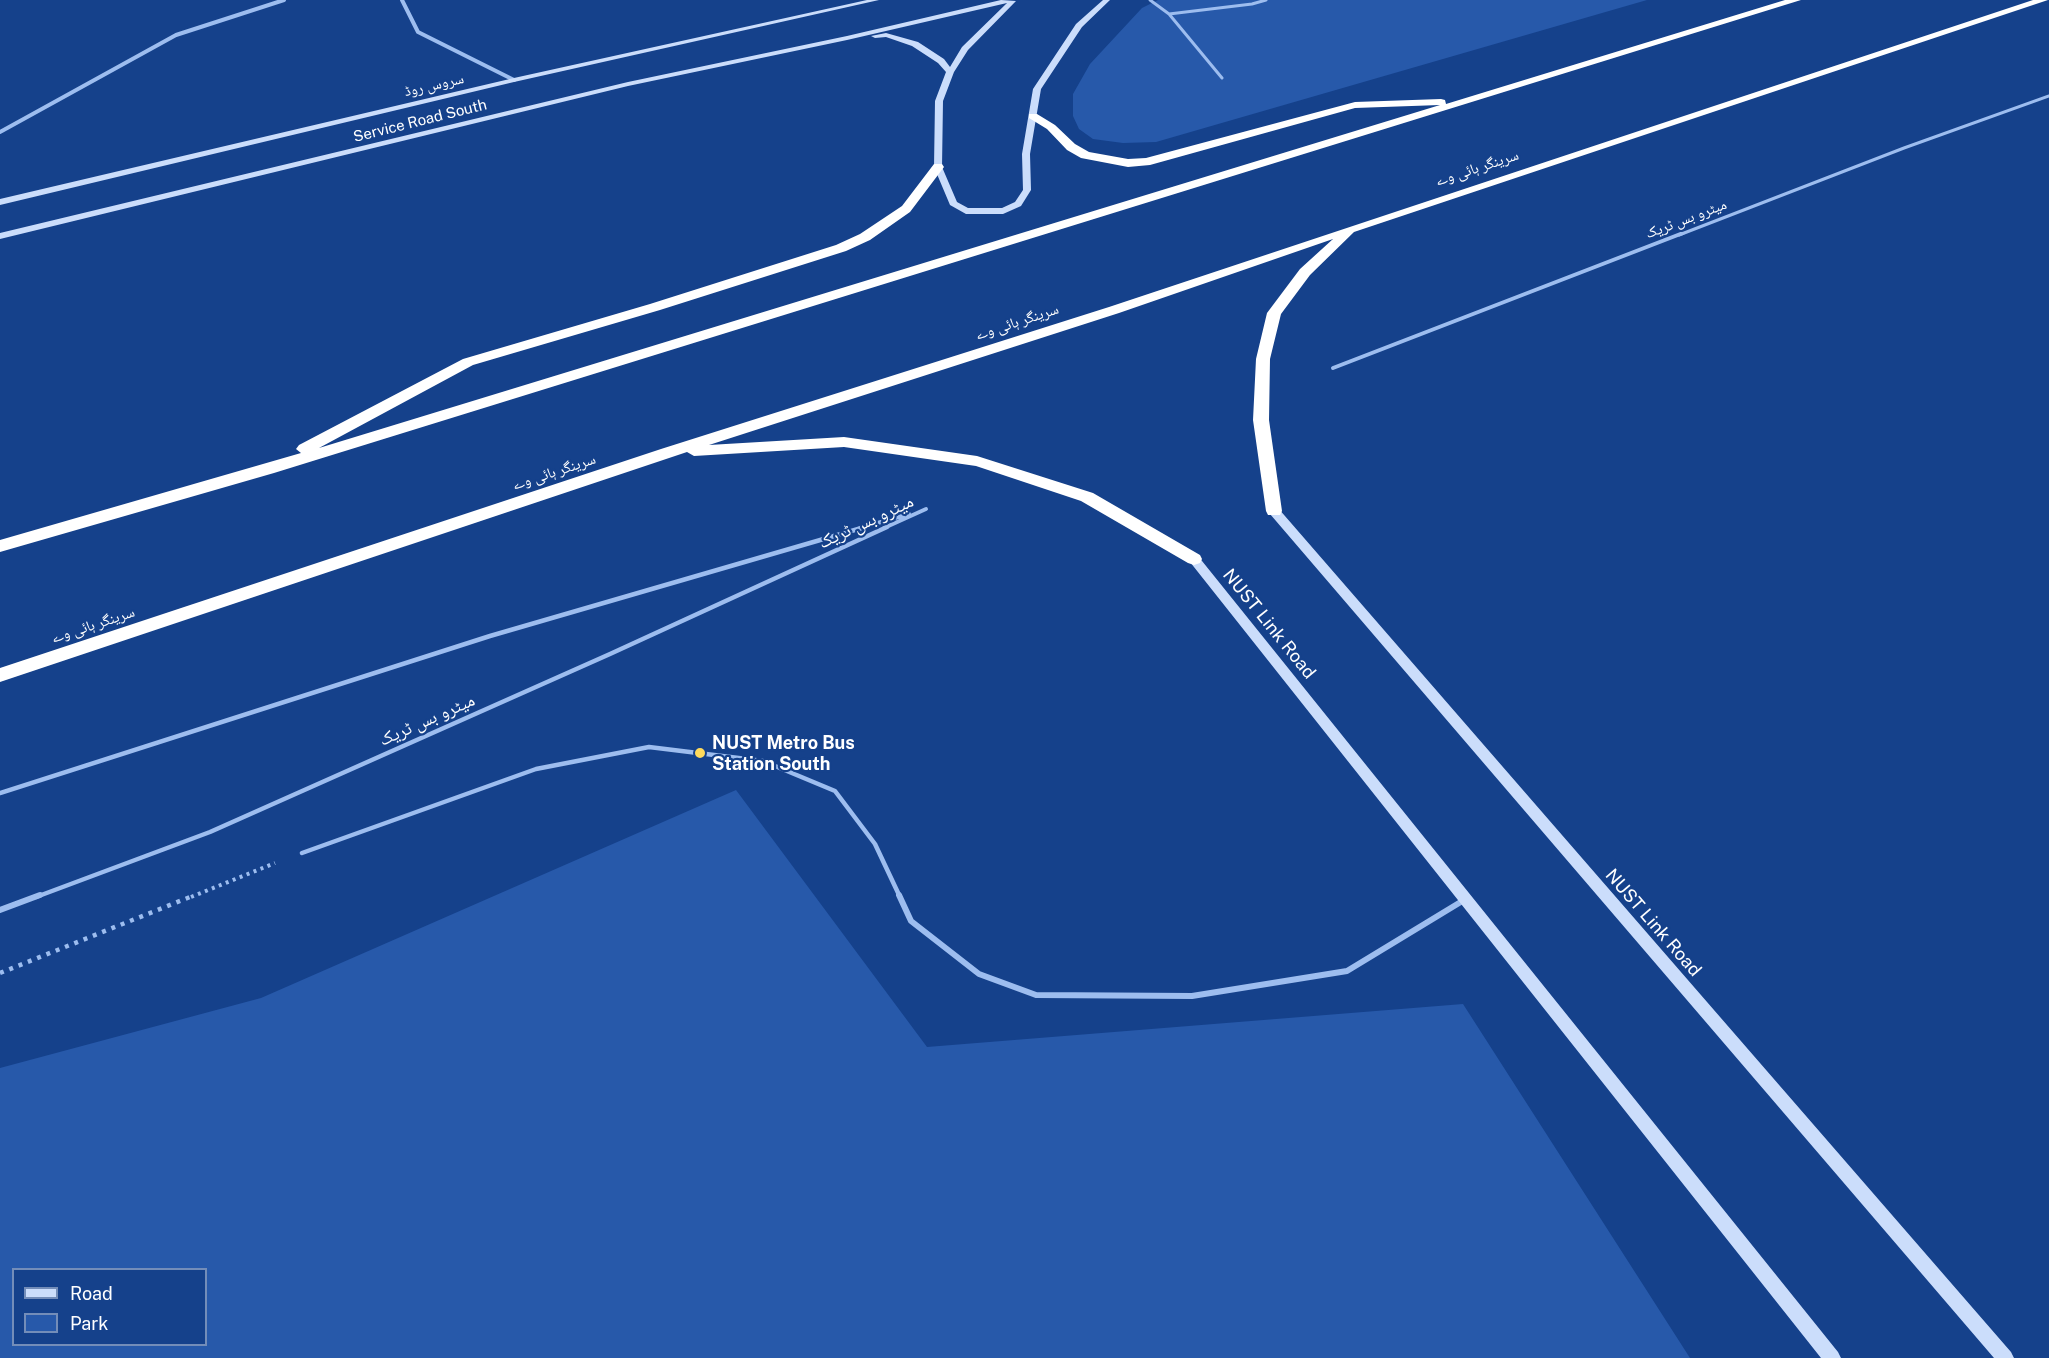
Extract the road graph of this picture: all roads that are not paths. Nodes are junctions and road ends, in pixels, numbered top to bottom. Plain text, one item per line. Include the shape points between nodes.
1 (284, 0) edge
2 (402, 0) edge
3 (876, 0) edge
4 (1012, 0) edge
5 (1107, 0) edge
6 (1150, 0) edge
7 (1266, 0) edge
8 (1796, 0) edge
9 (2043, 0) edge
10 (1169, 14) junction
11 (847, 38) junction
12 (950, 72) junction
13 (1222, 78) dead end
14 (514, 80) junction
15 (2049, 96) edge
16 (1467, 101) junction
17 (1033, 116) junction
18 (0, 132) edge
19 (938, 167) junction
20 (0, 202) edge
21 (1354, 228) junction
22 (1, 237) edge
23 (1333, 368) dead end
24 (666, 453) junction
25 (268, 469) junction
26 (1274, 511) joint
27 (0, 546) edge
28 (1194, 559) joint
29 (0, 675) edge
30 (0, 793) edge
31 (302, 853) road end
32 (1466, 899) junction
33 (0, 910) edge
34 (1832, 1358) edge
35 (2005, 1358) edge

1 - 18 street via 176,35
2 - 14 street via 418,32
3 - 14 main road, سروس روڈ
4 - 11 main road
4 - 12 main road
5 - 17 main road via 1080,26 1050,67 1037,89
6 - 10 lane
7 - 10 lane
8 - 16 highway
9 - 21 highway, سرینگر ہائی وے
10 - 13 lane
11 - 12 main road via 886,35 915,44
11 - 22 main road, Service Road South via 628,84
12 - 19 main road via 939,101
14 - 20 main road, سروس روڈ
15 - 23 lane, میٹرو بس ٹریک
16 - 17 highway via 1355,105 1146,162 1128,163 1085,155
16 - 25 highway
17 - 19 main road via 1026,154 1027,190 1018,204 1003,211 966,211 953,203
19 - 25 highway via 906,209 841,249 468,362
21 - 24 highway, سرینگر ہائی وے via 1114,310
21 - 26 highway via 1305,272 1274,313 1263,359 1261,420
24 - 28 highway via 844,442 977,461 1087,497
24 - 29 highway, سرینگر ہائی وے
25 - 27 highway
26 - 35 main road, NUST Link Road
28 - 32 main road, NUST Link Road
30 - 33 lane, میٹرو بس ٹریک via 490,636 926,509 210,832
31 - 32 lane via 536,769 649,747 763,760 835,791 875,844 911,921 979,974 1036,995 1192,996 1347,971
32 - 34 main road, NUST Link Road

